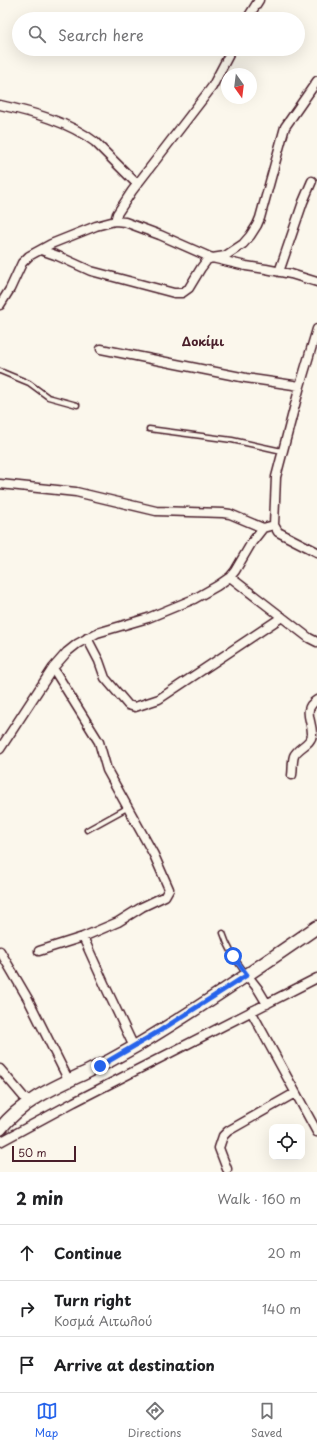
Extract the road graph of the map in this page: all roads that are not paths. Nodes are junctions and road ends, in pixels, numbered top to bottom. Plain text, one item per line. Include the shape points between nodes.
1 (259, 0) edge
2 (251, 12) edge
3 (228, 56) edge
4 (317, 81) edge
5 (0, 105) edge
6 (312, 181) dead end
7 (137, 184) junction
8 (115, 221) junction
9 (41, 250) junction
10 (212, 258) junction
11 (279, 272) junction
12 (317, 282) edge
13 (0, 305) edge
14 (317, 332) edge
15 (101, 349) dead end
16 (0, 371) edge
17 (300, 386) junction
18 (77, 405) dead end
19 (149, 429) dead end
20 (282, 451) junction
21 (0, 484) edge
22 (274, 525) junction
23 (263, 528) junction
24 (317, 552) edge
25 (230, 577) junction
26 (282, 617) junction
27 (87, 638) junction
28 (317, 642) edge
29 (52, 668) junction
30 (317, 700) edge
31 (0, 749) edge
32 (292, 775) dead end
33 (127, 808) junction
34 (88, 830) dead end
35 (317, 928) edge
36 (223, 933) dead end
37 (83, 937) junction
38 (0, 951) edge
39 (39, 951) dead end
40 (247, 975) junction
41 (317, 978) edge
42 (267, 1004) junction
43 (251, 1011) junction
44 (134, 1047) junction
45 (0, 1069) edge
46 (70, 1081) junction
47 (295, 1093) junction
48 (28, 1102) junction
49 (0, 1130) edge
50 (317, 1132) edge
51 (0, 1142) edge
52 (227, 1169) dead end

1 - 2 street
3 - 7 street via 212,87
4 - 10 street via 285,127 257,225 242,244 224,256
5 - 7 street via 45,117 88,136
6 - 11 street
7 - 8 street
8 - 9 street via 96,226
8 - 10 street via 125,222 160,235
9 - 10 street via 91,271 177,294 190,288 201,268
9 - 13 street via 22,263
10 - 11 street
11 - 12 street
14 - 17 street
15 - 17 street via 246,378
16 - 18 lane via 30,383 48,397
17 - 20 street
19 - 20 lane via 232,440
20 - 22 street via 276,477
21 - 23 street via 76,492 156,510 223,512
22 - 23 street
22 - 24 street via 278,532
23 - 25 street
25 - 26 street
25 - 27 street via 206,593 182,604
26 - 27 street via 158,699 135,707 128,706 105,678
26 - 28 street
27 - 29 street via 67,652
29 - 31 street
29 - 33 street via 99,742 107,770
30 - 32 street via 310,705 308,711 311,738 295,754
33 - 34 lane
33 - 37 street via 154,855 169,889 165,896 118,922
35 - 40 main road
36 - 40 lane via 227,946
37 - 39 street
37 - 44 street
38 - 46 street
40 - 42 street
40 - 44 main road
41 - 42 street
42 - 43 street
43 - 47 street
43 - 51 street
44 - 46 main road
45 - 48 street
46 - 48 main road
47 - 50 street
47 - 52 street via 223,1136 218,1148
48 - 49 main road via 12,1115

